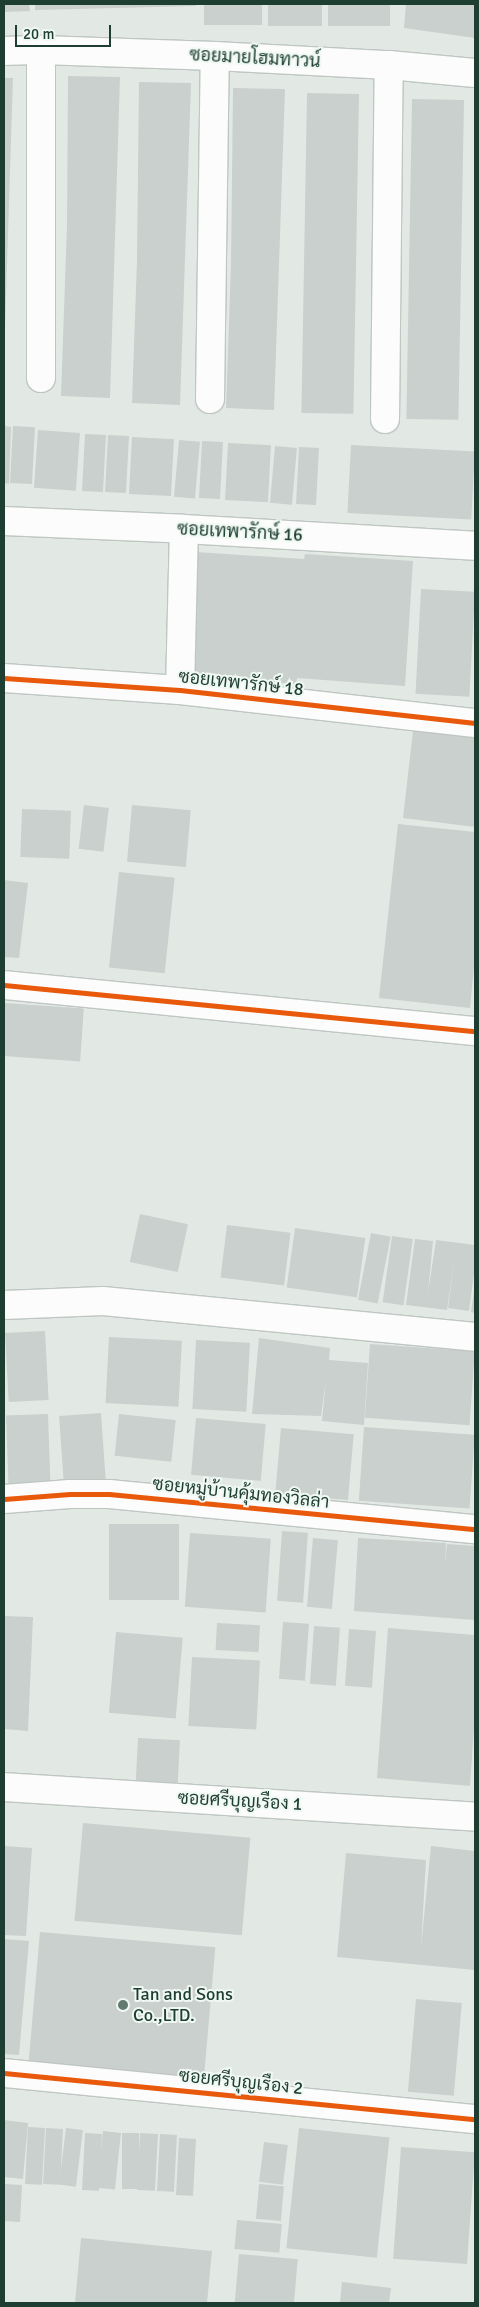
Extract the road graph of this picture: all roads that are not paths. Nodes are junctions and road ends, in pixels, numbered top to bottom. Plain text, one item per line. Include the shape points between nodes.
1 (41, 50) junction
2 (4, 51) edge
3 (215, 56) junction
4 (389, 65) junction
5 (475, 73) edge
6 (41, 378) dead end
7 (210, 399) dead end
8 (385, 420) dead end
9 (4, 521) edge
10 (184, 529) junction
11 (475, 546) edge
12 (4, 678) edge
13 (180, 690) junction
14 (475, 722) edge
15 (4, 984) edge
16 (475, 1032) edge
17 (4, 1305) edge
18 (475, 1337) edge
19 (4, 1499) edge
20 (475, 1529) edge
21 (4, 1787) edge
22 (475, 1817) edge
23 (4, 2073) edge
24 (475, 2119) edge

1 - 2 street, ซอยมายโฮมทาวน์
1 - 3 street, ซอยมายโฮมทาวน์
1 - 6 street
3 - 4 street, ซอยมายโฮมทาวน์
3 - 7 street
4 - 5 street, ซอยมายโฮมทาวน์
4 - 8 street
9 - 10 street, ซอยเทพารักษ์ 16
10 - 11 street, ซอยเทพารักษ์ 16
10 - 13 street
12 - 13 street, ซอยเทพารักษ์ 18
13 - 14 street, ซอยเทพารักษ์ 18
15 - 16 street
17 - 18 street via 103,1301
19 - 20 street, ซอยหมู่บ้านคุ้มทองวิลล่า via 109,1494
21 - 22 street, ซอยศรีบุญเรือง 1
23 - 24 street, ซอยศรีบุญเรือง 2

